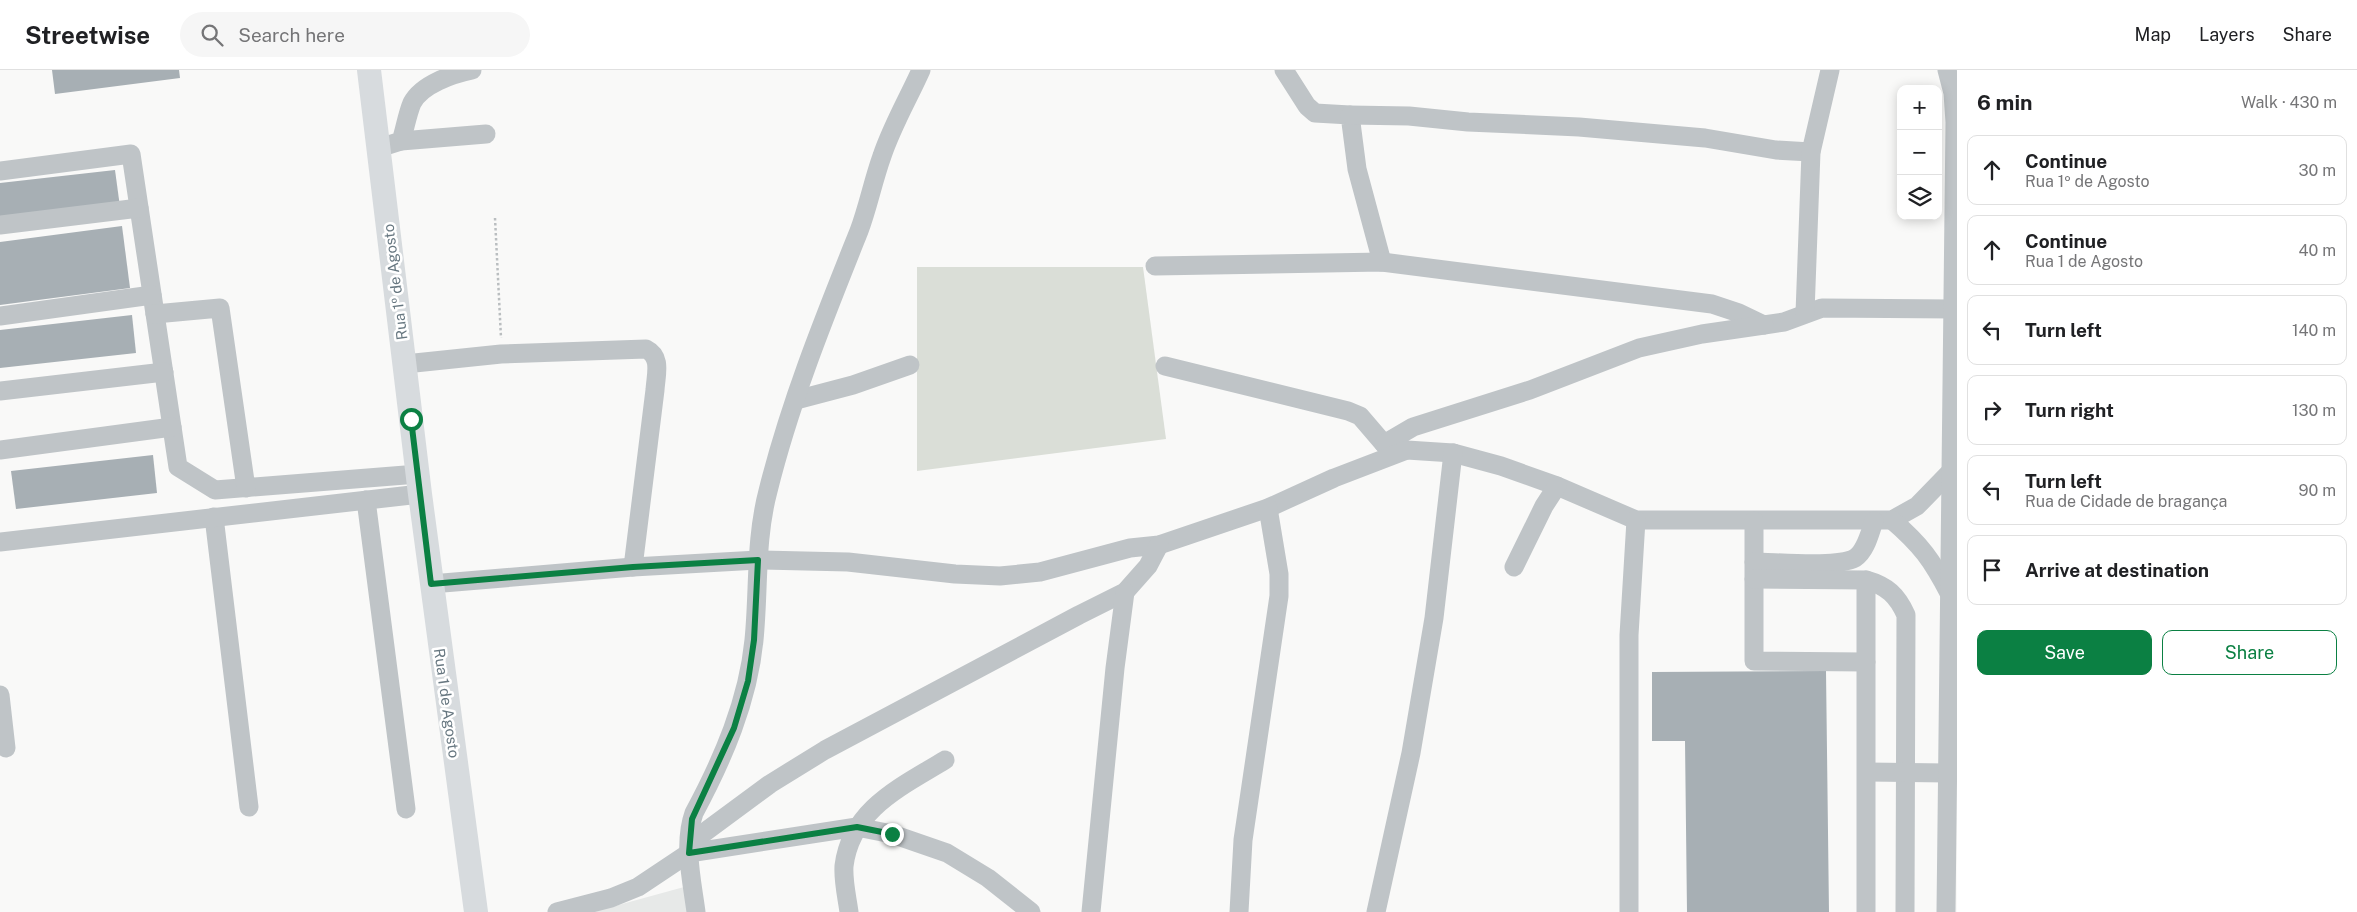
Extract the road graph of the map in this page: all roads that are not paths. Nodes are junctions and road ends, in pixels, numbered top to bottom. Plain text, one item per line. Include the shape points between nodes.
1 (369, 70) edge
2 (472, 70) edge
3 (921, 70) edge
4 (1284, 70) edge
5 (1830, 70) edge
6 (1947, 70) edge
7 (1350, 115) junction
8 (486, 134) dead end
9 (390, 145) junction
10 (1811, 152) junction
11 (0, 171) edge
12 (139, 208) junction
13 (0, 225) edge
14 (1382, 262) junction
15 (1155, 266) dead end
16 (154, 305) junction
17 (1953, 308) junction
18 (1805, 313) junction
19 (0, 316) edge
20 (1764, 325) junction
21 (405, 364) junction
22 (910, 365) dead end
23 (1165, 366) dead end
24 (164, 372) junction
25 (0, 392) edge
26 (796, 400) junction
27 (172, 426) junction
28 (1384, 444) junction
29 (0, 450) edge
30 (1407, 450) junction
31 (1453, 453) junction
32 (1952, 470) junction
33 (419, 484) junction
34 (1557, 486) junction
35 (246, 488) junction
36 (366, 500) junction
37 (1268, 508) junction
38 (214, 517) junction
39 (1636, 520) junction
40 (1883, 520) junction
41 (1754, 521) junction
42 (0, 542) edge
43 (1159, 545) junction
44 (758, 560) junction
45 (633, 567) junction
46 (1514, 567) dead end
47 (1754, 570) junction
48 (1866, 580) junction
49 (431, 584) junction
50 (1126, 592) junction
51 (1950, 594) junction
52 (1866, 662) junction
53 (0, 695) edge
54 (6, 748) dead end
55 (945, 760) dead end
56 (1867, 772) junction
57 (1905, 772) junction
58 (1948, 773) junction
59 (249, 807) dead end
60 (406, 809) dead end
61 (857, 827) junction
62 (689, 848) junction
63 (476, 912) edge
64 (557, 912) edge
65 (696, 912) edge
66 (849, 912) edge
67 (1032, 912) edge
68 (1092, 912) edge
69 (1239, 912) edge
70 (1376, 912) edge
71 (1629, 912) edge
72 (1866, 912) edge
73 (1905, 912) edge
74 (1946, 912) edge

1 - 9 main road, Rua 1º de Agosto
2 - 9 street via 447,76 426,90 413,102
3 - 26 street via 896,118 860,228
4 - 7 street via 1315,113
5 - 10 street
6 - 17 street via 1955,122
7 - 10 street via 1579,127 1705,138 1776,150
7 - 14 street via 1357,169
8 - 9 street
9 - 21 main road, Rua 1º de Agosto
10 - 18 street
11 - 12 street via 131,154
12 - 13 street
12 - 16 street
14 - 15 street
14 - 20 street via 1712,304 1739,312
16 - 19 street
16 - 24 street
16 - 35 street via 220,308
17 - 18 street via 1822,308
17 - 32 street
18 - 20 street via 1784,322
20 - 28 street via 1639,348 1530,390 1413,427
21 - 33 main road, Rua 1º de Agosto
21 - 45 street via 502,354 646,349 653,353 657,360 655,390
22 - 26 street
23 - 28 street via 1348,411 1360,416
24 - 25 street
24 - 27 street
26 - 44 street via 768,490
27 - 29 street
27 - 35 street via 178,467 215,490
28 - 30 street
30 - 31 street
30 - 37 street
31 - 34 street
31 - 70 street via 1434,618 1411,753
32 - 40 street via 1917,506
32 - 51 street
33 - 35 street
33 - 36 street
33 - 49 main road, Rua 1 de Agosto
34 - 39 street
34 - 46 street
36 - 38 street
36 - 60 street
37 - 43 street
37 - 69 street via 1279,574 1279,596 1244,840
38 - 42 street
38 - 59 street
39 - 41 street
39 - 71 street via 1630,635
40 - 41 street
40 - 47 street via 1855,558 1835,563
40 - 51 street via 1915,540 1932,561
41 - 47 street
43 - 44 street via 1130,548 1040,572 1000,576 848,562
43 - 50 street via 1148,566
44 - 45 street
44 - 62 street via 754,640 748,681 734,728 692,819
45 - 49 street
47 - 48 street
47 - 52 street via 1754,661
48 - 52 street
48 - 57 street via 1891,591 1906,615
49 - 63 main road, Rua 1 de Agosto
50 - 62 street via 825,750 770,784
50 - 68 street via 1115,668
51 - 58 street
52 - 56 street
53 - 54 street
55 - 61 street via 886,796
56 - 57 street
56 - 72 street
57 - 58 street
57 - 73 street
58 - 74 street
61 - 62 street
61 - 66 street via 844,868
61 - 67 street via 892,834 947,853 988,878
62 - 64 street via 638,887 612,898
62 - 65 street

